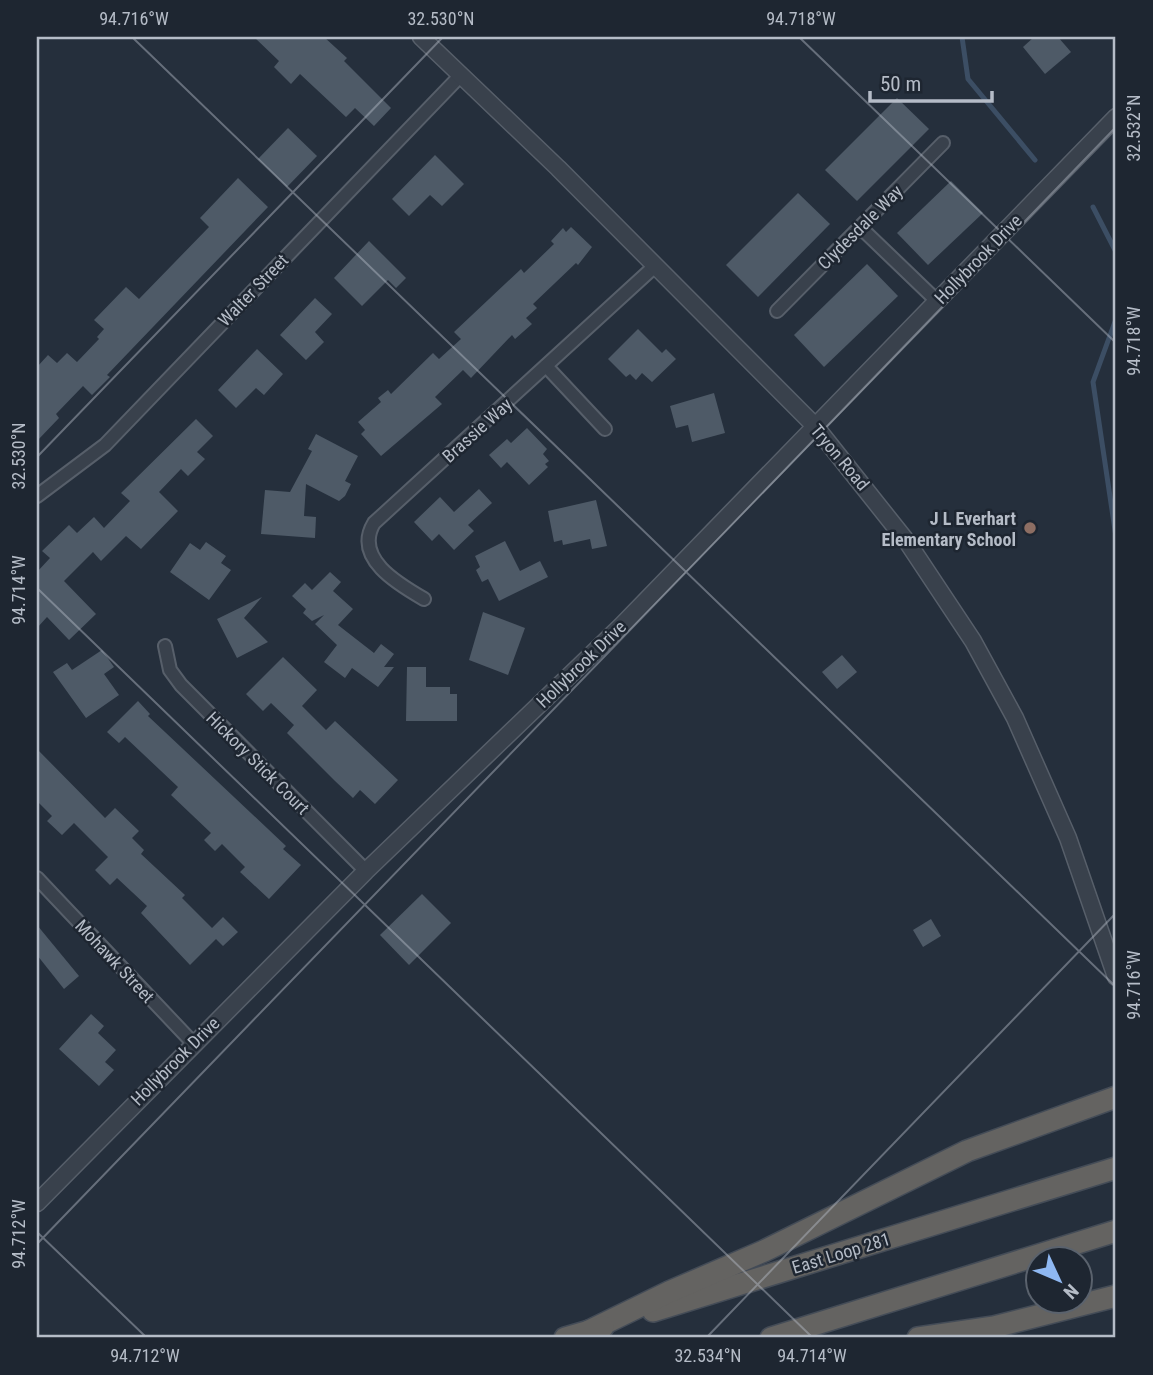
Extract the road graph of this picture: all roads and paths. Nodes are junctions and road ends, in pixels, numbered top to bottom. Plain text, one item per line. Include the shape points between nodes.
1 (421, 37) edge
2 (461, 75) junction
3 (1116, 117) edge
4 (943, 143) dead end
5 (860, 227) junction
6 (655, 266) junction
7 (937, 301) junction
8 (778, 310) dead end
9 (546, 366) junction
10 (814, 426) junction
11 (605, 429) dead end
12 (37, 496) edge
13 (424, 599) dead end
14 (165, 646) dead end
15 (366, 871) junction
16 (37, 878) edge
17 (1116, 978) edge
18 (192, 1042) junction
19 (1116, 1097) edge
20 (1116, 1168) edge
21 (37, 1203) edge
22 (1116, 1231) edge
23 (1116, 1296) edge
24 (589, 1331) junction
25 (565, 1338) edge
26 (771, 1338) edge
27 (918, 1338) edge

1 - 2 street, Tryon Road
2 - 6 street, Tryon Road
2 - 12 street, Walter Street via 105,444
3 - 7 street, Hollybrook Drive
4 - 5 street, Clydesdale Way
5 - 7 street
5 - 8 street, Clydesdale Way
6 - 9 street, Brassie Way
6 - 10 street, Tryon Road
7 - 10 street, Hollybrook Drive
9 - 11 street
9 - 13 street, Brassie Way via 372,527 368,543 373,558 396,582
10 - 15 street, Hollybrook Drive via 621,626
10 - 17 street, Tryon Road via 915,553 995,679 1068,838
14 - 15 street, Hickory Stick Court via 170,670 181,685
15 - 18 street, Hollybrook Drive
16 - 18 street, Mohawk Street
18 - 21 street, Hollybrook Drive
19 - 24 highway via 967,1152
20 - 24 highway, East Loop 281
22 - 26 highway
23 - 27 highway via 994,1327
24 - 25 highway, East Loop 281

